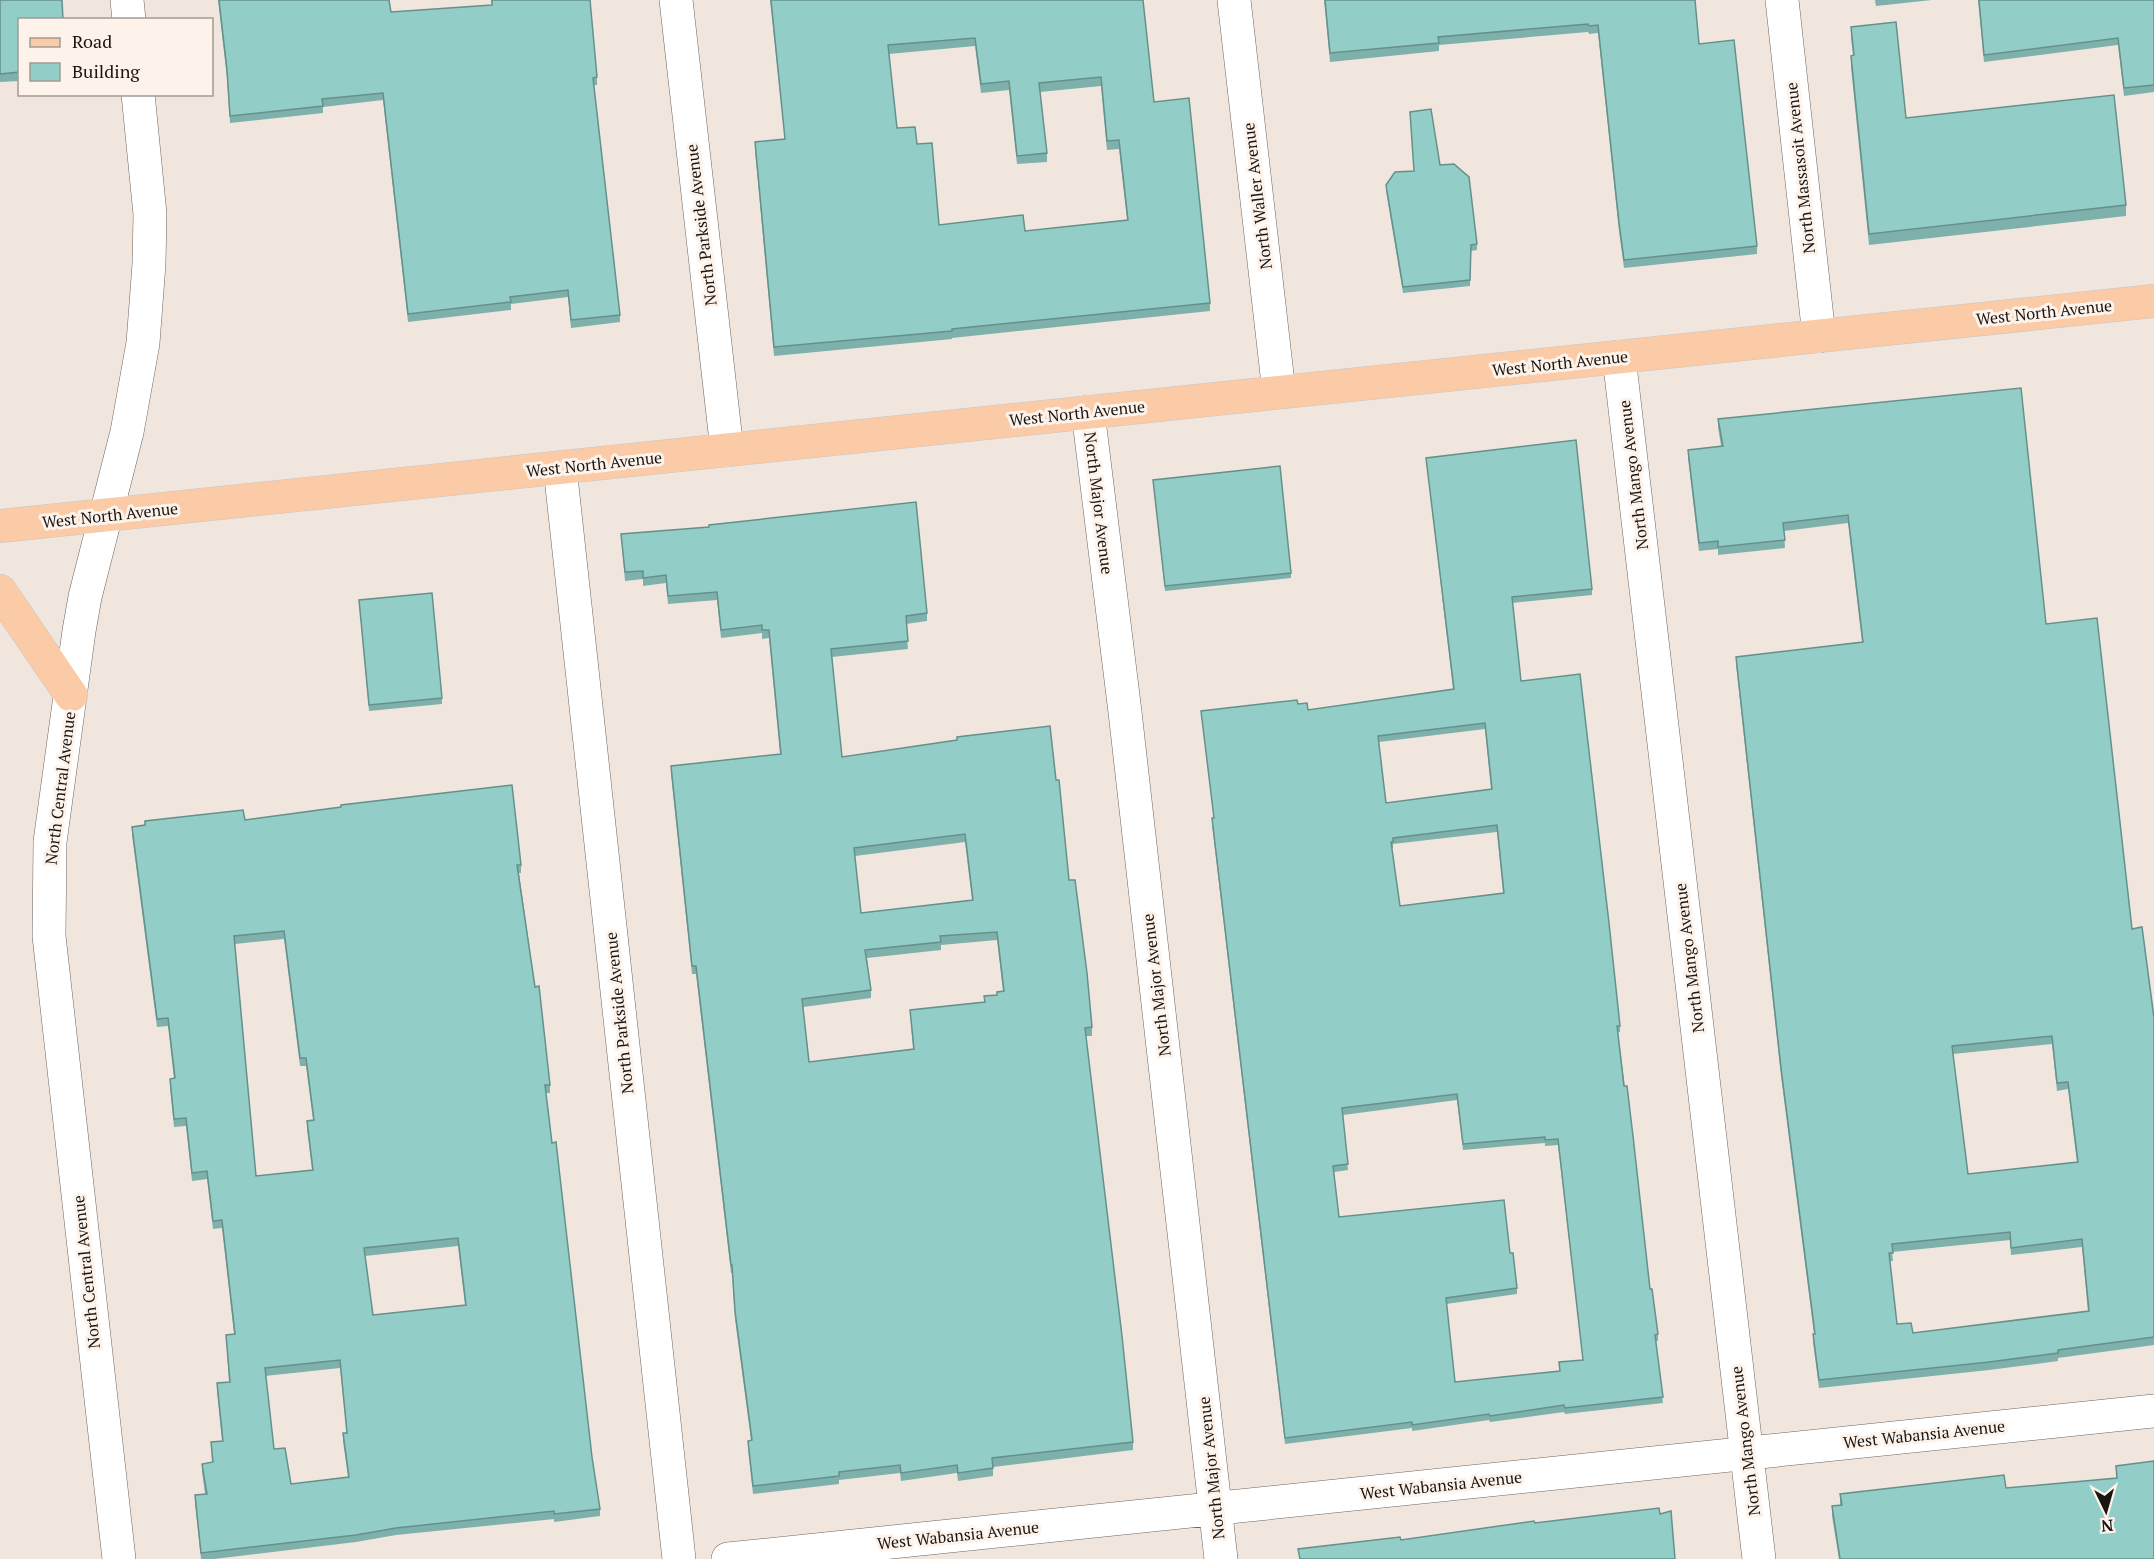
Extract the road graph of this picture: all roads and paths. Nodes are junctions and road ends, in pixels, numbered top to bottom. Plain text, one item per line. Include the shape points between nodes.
1 (127, 0) edge
2 (676, 0) edge
3 (1234, 0) edge
4 (1782, 0) edge
5 (129, 18) edge
6 (138, 96) edge
7 (2154, 301) edge
8 (1818, 336) junction
9 (1619, 357) junction
10 (1279, 393) junction
11 (1088, 412) junction
12 (727, 450) junction
13 (560, 468) junction
14 (105, 516) junction
15 (0, 526) edge
16 (0, 591) edge
17 (71, 695) junction
18 (2154, 1411) edge
19 (1747, 1453) junction
20 (1216, 1508) junction
21 (119, 1559) edge
22 (679, 1559) edge
23 (728, 1559) edge
24 (1221, 1559) edge
25 (1759, 1559) edge

1 - 5 street
2 - 12 street, North Parkside Avenue
3 - 10 street, North Waller Avenue
4 - 8 street, North Massasoit Avenue
6 - 14 street, North Central Avenue via 150,206 149,264 141,354 127,432
7 - 8 main road, West North Avenue
8 - 9 main road, West North Avenue
9 - 10 main road, West North Avenue
9 - 19 street, North Mango Avenue
10 - 11 main road, West North Avenue
11 - 12 main road, West North Avenue
11 - 20 street, North Major Avenue
12 - 13 main road, West North Avenue
13 - 14 main road, West North Avenue
13 - 22 street, North Parkside Avenue
14 - 15 main road, West North Avenue
14 - 17 street, North Central Avenue via 85,597
16 - 17 main road
17 - 21 street, North Central Avenue via 50,842 49,936
18 - 19 street, West Wabansia Avenue
19 - 20 street, West Wabansia Avenue
19 - 25 street, North Mango Avenue
20 - 23 street, West Wabansia Avenue
20 - 24 street, North Major Avenue

